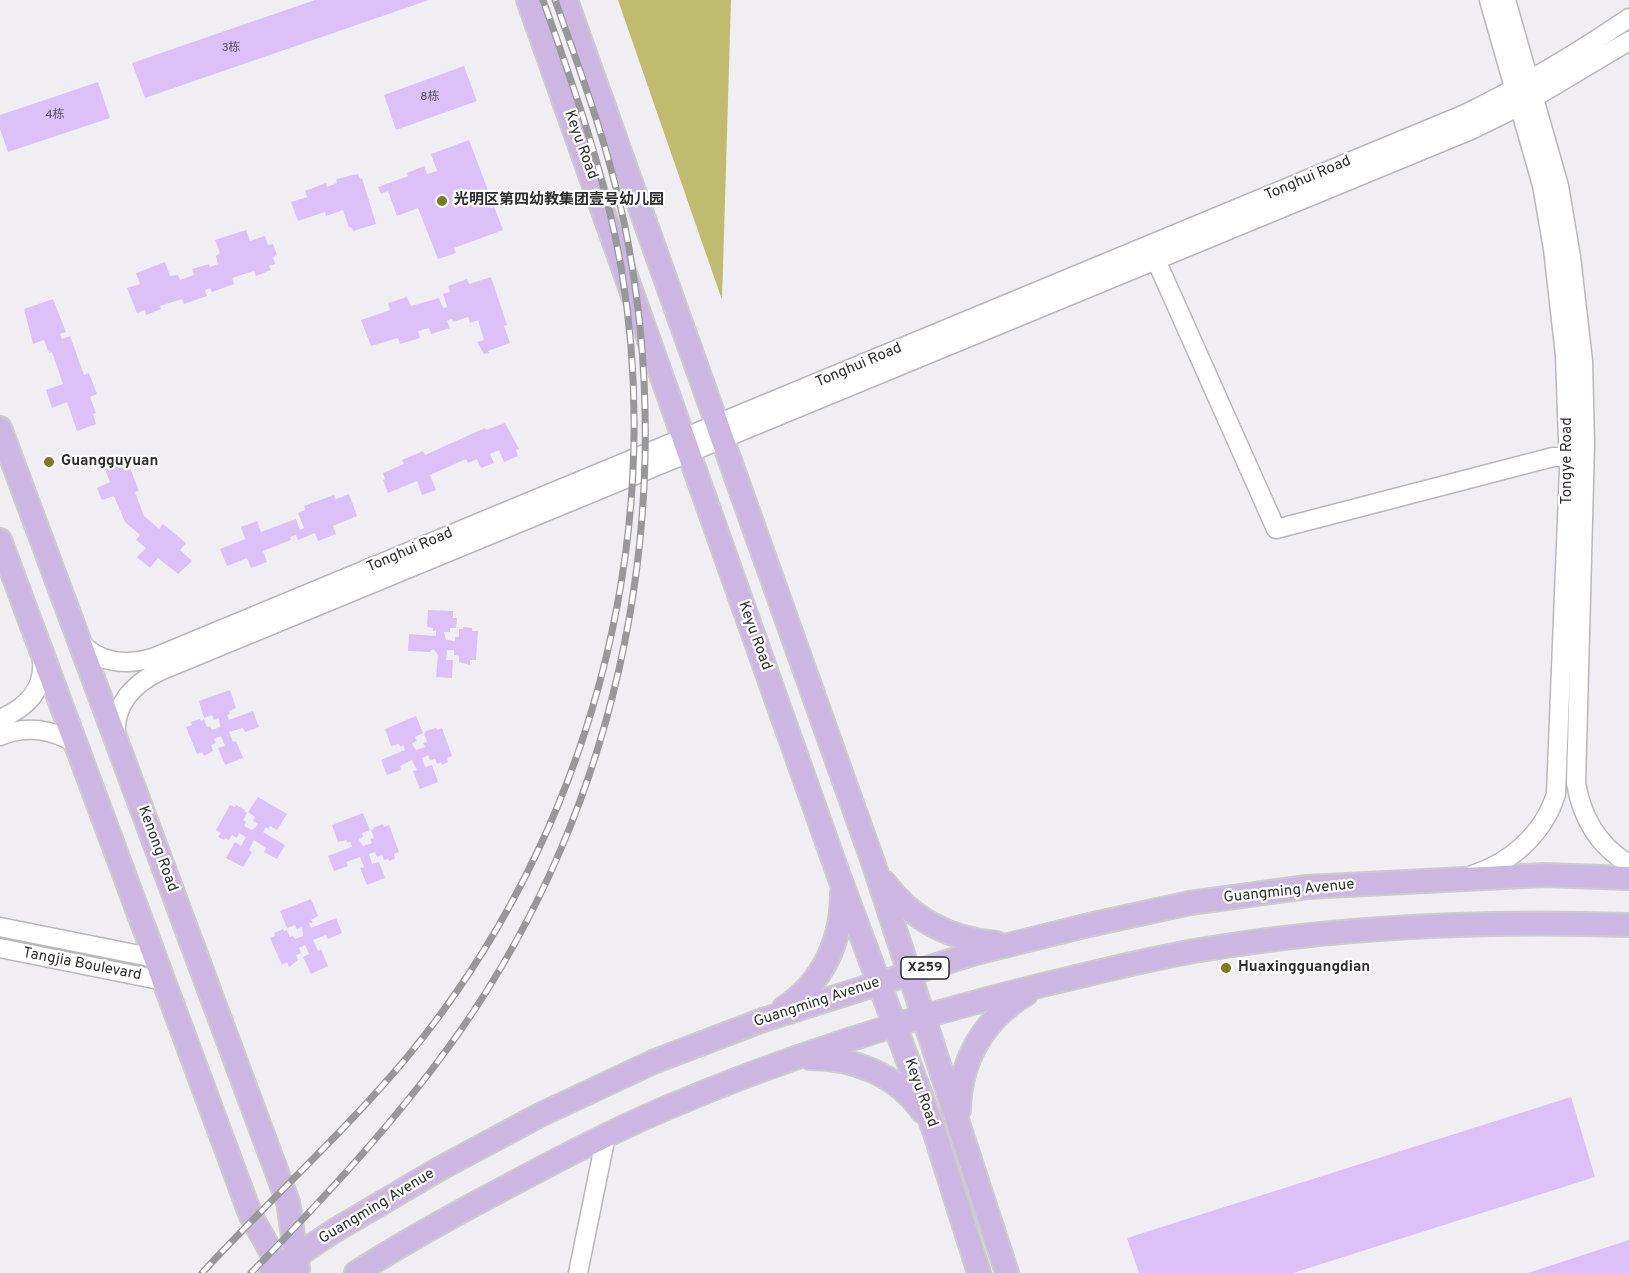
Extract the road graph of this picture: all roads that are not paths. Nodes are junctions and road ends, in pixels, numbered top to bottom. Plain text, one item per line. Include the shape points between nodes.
1 (528, 0) edge
2 (567, 0) edge
3 (1489, 0) edge
4 (1506, 0) edge
5 (1629, 18) edge
6 (1629, 41) edge
7 (1525, 93) junction
8 (1153, 253) junction
9 (0, 428) edge
10 (720, 432) junction
11 (687, 446) junction
12 (1569, 457) junction
13 (0, 540) edge
14 (79, 640) junction
15 (41, 651) junction
16 (0, 719) edge
17 (0, 736) edge
18 (117, 741) junction
19 (76, 744) junction
20 (1629, 864) edge
21 (874, 865) junction
22 (839, 876) junction
23 (1629, 878) edge
24 (1456, 879) junction
25 (1629, 925) edge
26 (0, 927) edge
27 (1029, 939) junction
28 (0, 948) edge
29 (155, 958) junction
30 (909, 973) junction
31 (164, 981) junction
32 (879, 983) junction
33 (1043, 985) junction
34 (923, 1016) junction
35 (763, 1020) junction
36 (895, 1024) junction
37 (779, 1064) junction
38 (960, 1129) junction
39 (935, 1133) junction
40 (606, 1136) junction
41 (286, 1268) edge
42 (356, 1273) edge
43 (578, 1273) edge
44 (980, 1273) edge
45 (1007, 1273) edge

1 - 11 main road, Keyu Road
2 - 10 main road, Keyu Road
3 - 7 street, Tongye Road
4 - 7 street, Tongye Road
5 - 7 street, Tonghui Road
6 - 7 street, Tonghui Road
7 - 8 street, Tonghui Road via 1465,114
7 - 12 street, Tongye Road via 1553,249 1565,355
7 - 20 street, Tongye Road via 1549,150 1566,221 1583,361 1585,444 1576,783 1589,825 1609,850
8 - 10 street, Tonghui Road
8 - 12 street via 1275,529 1553,457
9 - 14 main road, Kenong Road
10 - 11 street, Tonghui Road
10 - 21 main road, Keyu Road
11 - 14 street, Tonghui Road via 154,657 137,662 111,660 95,655
11 - 18 street, Tonghui Road via 147,677 131,689 122,704 116,725
11 - 22 main road, Keyu Road
12 - 24 street, Tongye Road via 1556,794 1541,826 1523,846 1487,870
13 - 15 main road
14 - 18 main road, Kenong Road
15 - 16 street via 41,679 33,696 19,710
15 - 19 main road
17 - 19 street via 34,729 59,734
18 - 41 main road, Kenong Road via 288,1202
19 - 29 main road
21 - 27 main road via 898,899 931,925 979,941
21 - 30 main road, Keyu Road
22 - 32 main road, Keyu Road
22 - 35 main road via 840,924 830,955 803,993
23 - 24 main road, Guangming Avenue / X259 via 1544,875
24 - 27 main road, Guangming Avenue / X259 via 1307,887 1190,903
25 - 33 main road via 1544,922 1312,934 1198,950
26 - 29 street, Tangjia Boulevard
27 - 30 main road, Guangming Avenue / X259
28 - 31 street, Tangjia Boulevard
29 - 31 main road
30 - 32 main road, Guangming Avenue / X259
30 - 34 main road, Keyu Road
31 - 41 main road via 251,1216
32 - 35 main road, Guangming Avenue / X259
32 - 36 main road, Keyu Road
33 - 34 main road
33 - 38 main road via 1013,1001 979,1038 961,1082
34 - 36 main road
34 - 38 main road, Keyu Road
35 - 41 main road, Guangming Avenue / X259 via 653,1062 538,1116 334,1231
36 - 37 main road
36 - 39 main road, Keyu Road
37 - 39 main road via 826,1058 871,1070 909,1095
37 - 40 main road
38 - 45 main road, Keyu Road
39 - 44 main road, Keyu Road
40 - 42 main road via 455,1215
40 - 43 street

